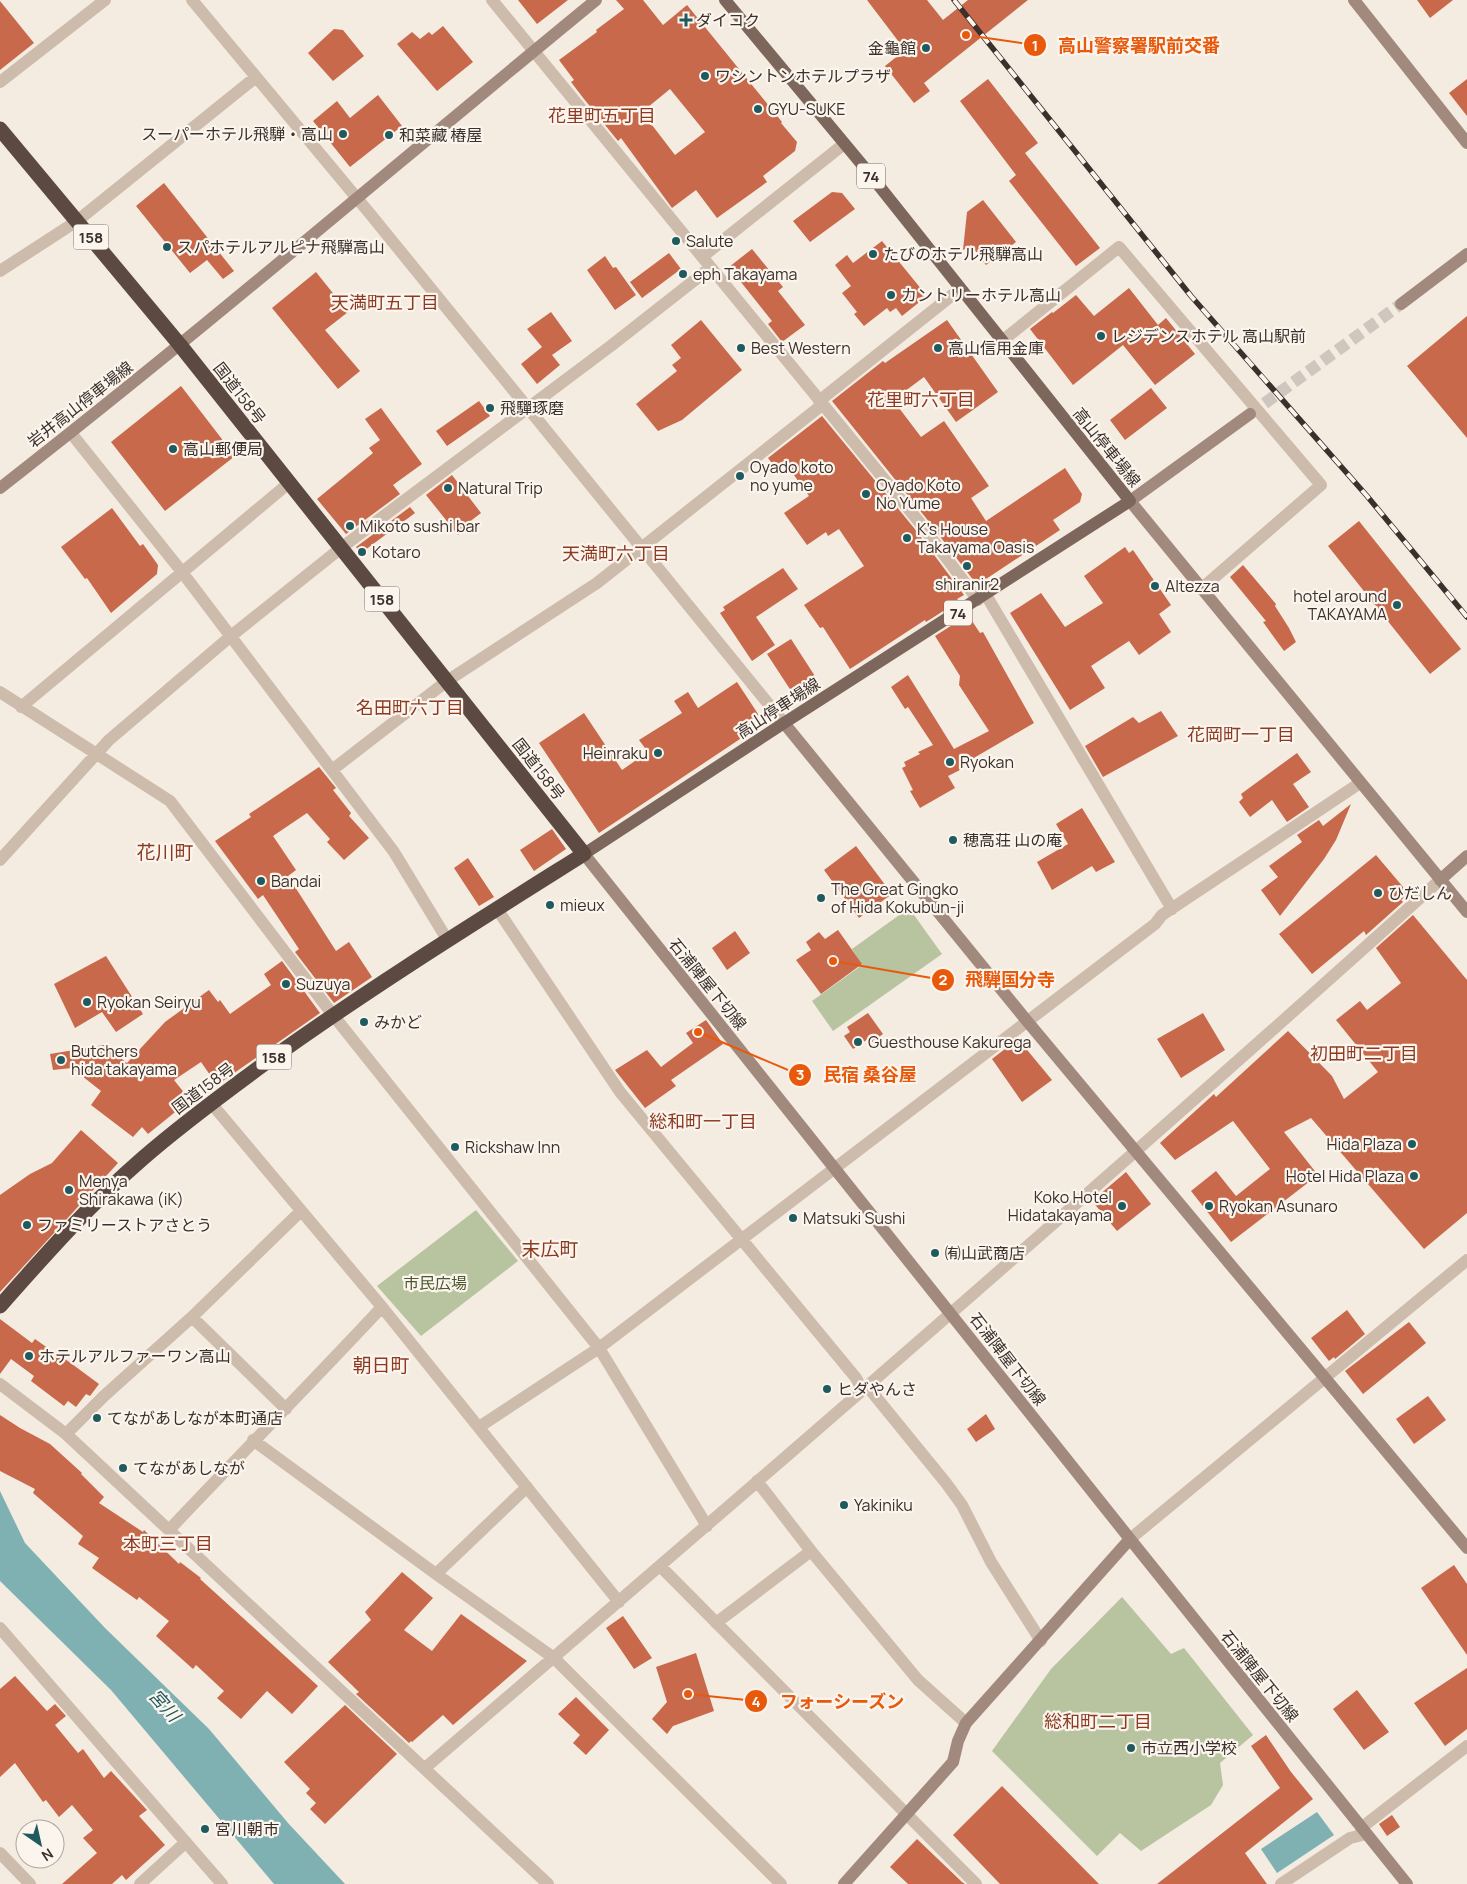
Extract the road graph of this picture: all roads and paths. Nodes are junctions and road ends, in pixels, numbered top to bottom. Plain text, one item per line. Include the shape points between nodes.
1 (105, 0) edge
2 (192, 0) edge
3 (492, 0) edge
4 (596, 0) edge
5 (725, 0) edge
6 (1354, 0) edge
7 (533, 52) junction
8 (256, 77) junction
9 (0, 82) edge
10 (0, 129) edge
11 (1467, 143) edge
12 (844, 144) junction
13 (356, 197) junction
14 (77, 221) junction
15 (1467, 254) edge
16 (702, 257) junction
17 (710, 268) junction
18 (0, 271) edge
19 (960, 289) junction
20 (1401, 304) tunnel mouth
21 (1002, 341) junction
22 (180, 345) junction
23 (821, 403) junction
24 (527, 408) junction
25 (1250, 414) tunnel mouth
26 (71, 433) junction
27 (290, 483) junction
28 (0, 488) edge
29 (1130, 501) junction
30 (341, 548) junction
31 (642, 548) junction
32 (182, 572) junction
33 (1200, 589) junction
34 (982, 598) junction
35 (231, 636) junction
36 (447, 681) junction
37 (0, 692) edge
38 (21, 707) junction
39 (784, 723) junction
40 (96, 754) junction
41 (332, 770) junction
42 (1360, 783) junction
43 (584, 854) junction
44 (1467, 856) edge
45 (0, 860) edge
46 (1440, 880) junction
47 (497, 909) junction
48 (1172, 909) junction
49 (1467, 912) edge
50 (448, 941) junction
51 (333, 1015) junction
52 (1027, 1021) junction
53 (211, 1103) junction
54 (1136, 1151) junction
55 (834, 1167) junction
56 (301, 1211) junction
57 (742, 1239) junction
58 (1467, 1260) edge
59 (0, 1306) edge
60 (382, 1307) junction
61 (950, 1312) junction
62 (192, 1317) junction
63 (599, 1348) junction
64 (1325, 1377) junction
65 (0, 1384) edge
66 (864, 1388) junction
67 (286, 1409) junction
68 (479, 1427) junction
69 (66, 1434) junction
70 (253, 1440) junction
71 (757, 1481) junction
72 (527, 1487) junction
73 (707, 1526) junction
74 (170, 1530) junction
75 (1130, 1539) junction
76 (1467, 1548) edge
77 (811, 1551) junction
78 (660, 1566) junction
79 (436, 1574) junction
80 (619, 1602) junction
81 (716, 1623) junction
82 (0, 1628) edge
83 (1041, 1641) junction
84 (554, 1658) junction
85 (966, 1723) junction
86 (1467, 1746) edge
87 (425, 1768) junction
88 (908, 1815) junction
89 (1363, 1831) junction
90 (186, 1842) junction
91 (0, 1853) edge
92 (30, 1884) edge
93 (140, 1884) edge
94 (222, 1884) edge
95 (548, 1884) edge
96 (781, 1884) edge
97 (844, 1884) edge
98 (976, 1884) edge
99 (1281, 1884) edge
100 (1407, 1884) edge

1 - 9 street
2 - 8 street
3 - 7 street
4 - 7 street, 岩井高山停車場線
5 - 12 main road, 高山停車場線 / 74
6 - 11 street
7 - 13 street, 岩井高山停車場線
7 - 16 street
8 - 13 street
8 - 14 street
10 - 14 highway, 国道158号 / 158
12 - 16 street
12 - 19 main road, 高山停車場線 / 74
13 - 22 street, 岩井高山停車場線
13 - 24 street
14 - 18 street
14 - 22 highway, 国道158号 / 158
15 - 20 street
16 - 17 street
17 - 23 street
17 - 24 street
19 - 21 main road, 高山停車場線 / 74
19 - 23 street
21 - 29 main road, 高山停車場線 / 74
21 - 33 street via 1120,247 1321,485
22 - 26 street, 岩井高山停車場線
22 - 27 highway, 国道158号 / 158
23 - 31 street
23 - 34 street
24 - 30 street
24 - 31 street
25 - 29 street
26 - 28 street, 岩井高山停車場線
26 - 32 street
27 - 30 highway, 国道158号 / 158
27 - 32 street
29 - 33 street
29 - 34 main road, 高山停車場線 / 74
30 - 35 street
30 - 36 highway, 国道158号 / 158
31 - 36 street via 597,584
31 - 39 street
32 - 35 street
32 - 38 street
33 - 42 street
34 - 39 main road, 高山停車場線 / 74
34 - 48 street
35 - 40 street
35 - 41 street
36 - 41 street
36 - 43 highway, 国道158号 / 158
37 - 38 street
38 - 40 street
39 - 43 main road, 高山停車場線 / 74
39 - 52 street
40 - 45 street
40 - 51 street via 170,801
41 - 50 street via 394,852
42 - 46 street
42 - 48 street
43 - 47 highway, 国道158号 / 158
43 - 55 street, 石浦陣屋下切線
44 - 46 street
46 - 49 street
46 - 54 street
47 - 50 highway, 国道158号 / 158
47 - 57 street via 620,1092
48 - 52 street
50 - 51 highway, 国道158号 / 158
51 - 53 highway, 国道158号 / 158
51 - 63 street
52 - 54 street
52 - 55 street
53 - 56 street
53 - 59 highway, 国道158号 / 158 via 110,1187
54 - 61 street
54 - 64 street
55 - 57 street
55 - 61 street, 石浦陣屋下切線
56 - 60 street
56 - 62 street
57 - 63 street
57 - 66 street
58 - 64 street
60 - 67 street
60 - 68 street
61 - 66 street
61 - 75 street, 石浦陣屋下切線
62 - 67 street
62 - 69 street
63 - 68 street
63 - 73 street
64 - 75 street
64 - 76 street
65 - 69 street
66 - 71 street
66 - 83 street via 962,1506 991,1562
67 - 70 street
68 - 72 street
69 - 74 street
70 - 74 street
70 - 79 street
71 - 73 street
71 - 77 street
72 - 79 street
72 - 80 street
73 - 78 street
74 - 87 street
75 - 83 street
75 - 89 street, 石浦陣屋下切線
77 - 81 street
77 - 85 street via 918,1680
78 - 80 street
78 - 81 street
79 - 84 street
80 - 84 street
81 - 88 street
82 - 90 street
83 - 85 street
84 - 87 street
84 - 96 street
85 - 88 street via 953,1762
86 - 89 street
87 - 95 street
88 - 97 street
88 - 98 street
89 - 99 street
89 - 100 street, 石浦陣屋下切線
90 - 93 street
90 - 94 street
91 - 92 street

